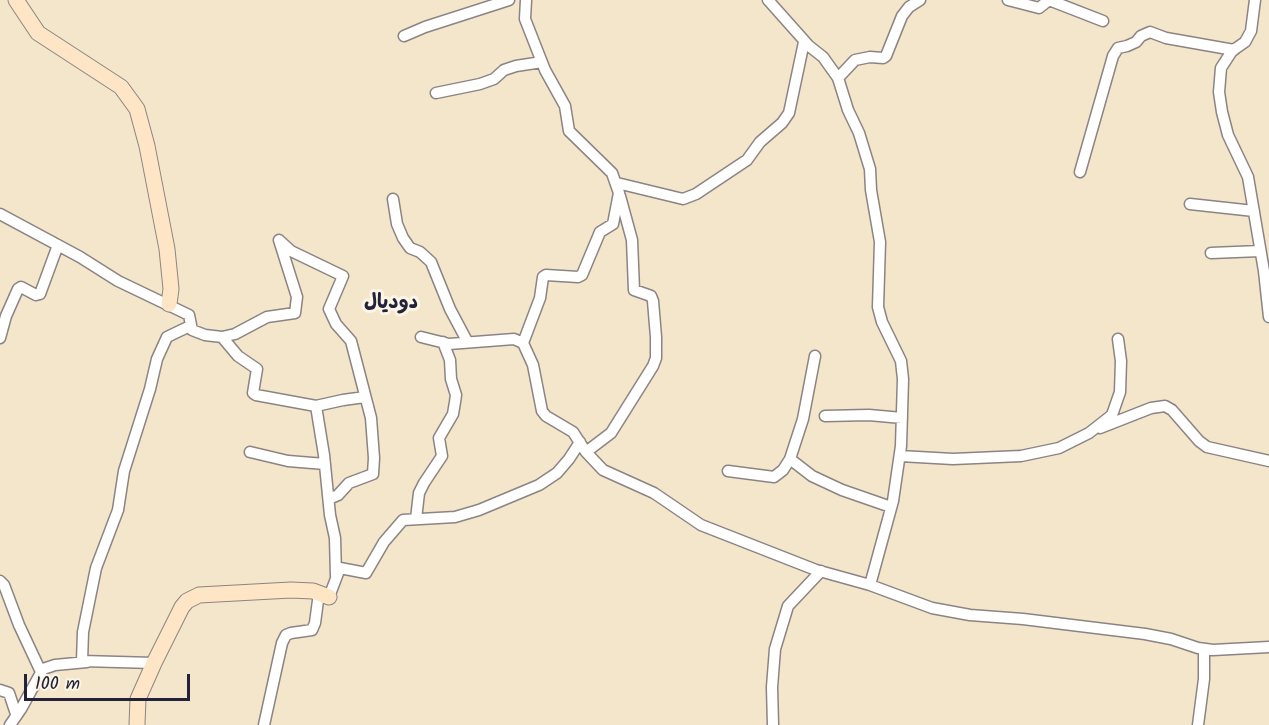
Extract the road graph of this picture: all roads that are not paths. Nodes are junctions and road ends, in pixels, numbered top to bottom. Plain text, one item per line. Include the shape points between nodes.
1 (16, 0) edge
2 (509, 0) edge
3 (526, 0) edge
4 (768, 0) edge
5 (920, 0) edge
6 (1008, 0) edge
7 (1255, 0) edge
8 (1103, 21) dead end
9 (404, 36) dead end
10 (804, 42) junction
11 (1234, 50) junction
12 (542, 62) junction
13 (838, 78) junction
14 (436, 93) dead end
15 (1080, 172) dead end
16 (618, 188) junction
17 (393, 199) dead end
18 (1190, 204) dead end
19 (1254, 211) junction
20 (0, 214) edge
21 (58, 245) junction
22 (1260, 251) junction
23 (1211, 253) dead end
24 (169, 304) junction
25 (1269, 317) edge
26 (190, 326) junction
27 (222, 337) junction
28 (421, 337) dead end
29 (0, 339) edge
30 (1118, 339) dead end
31 (467, 341) junction
32 (443, 342) junction
33 (523, 342) junction
34 (815, 356) dead end
35 (365, 397) junction
36 (316, 406) junction
37 (825, 416) dead end
38 (902, 418) junction
39 (1089, 433) junction
40 (580, 442) junction
41 (250, 452) dead end
42 (586, 452) junction
43 (900, 456) junction
44 (790, 459) junction
45 (1269, 461) edge
46 (325, 464) junction
47 (728, 471) dead end
48 (329, 499) junction
49 (891, 507) junction
50 (416, 519) junction
51 (821, 571) junction
52 (336, 576) junction
53 (0, 581) edge
54 (870, 585) junction
55 (324, 595) junction
56 (1269, 647) edge
57 (1204, 649) junction
58 (87, 662) junction
59 (154, 663) junction
60 (41, 672) junction
61 (0, 690) edge
62 (16, 714) junction
63 (10, 725) edge
64 (137, 725) edge
65 (264, 725) edge
66 (773, 725) edge
67 (1198, 725) edge

1 - 24 street via 38,33 122,87 137,109 167,249
2 - 9 street
3 - 12 street via 525,20
4 - 10 street
5 - 13 street via 902,16 886,56 855,60
6 - 8 street via 1039,8 1049,0
7 - 11 street via 1251,31
10 - 13 street via 823,57
10 - 16 street via 789,113 747,160 696,194 683,198
11 - 15 street via 1150,32 1118,48
11 - 19 street via 1221,68 1219,92 1228,135 1248,177
12 - 14 street via 504,70 480,84
12 - 16 street via 565,106 570,131 612,173
13 - 38 street via 870,169 880,242 878,307 901,361
16 - 33 street via 613,224 600,232 582,275 543,277 540,298
16 - 42 street via 632,240 634,290 651,296 653,301 656,358 611,432
17 - 31 street via 403,238 410,248 432,261
18 - 19 street
19 - 22 street
20 - 21 street
21 - 24 street via 118,281
21 - 29 street via 40,294 18,289
22 - 23 street
22 - 25 street
24 - 26 street via 189,315
26 - 27 street via 205,335
26 - 58 street via 167,337 157,359 124,471 118,510 92,585 83,632 82,661
27 - 35 street via 267,317 295,313 297,297 279,240 291,251 343,276 329,309 351,341
27 - 36 street via 238,356 257,369 253,393
28 - 32 street
30 - 39 street via 1120,392 1112,415
31 - 32 street
31 - 33 street
32 - 50 street via 450,360 455,402 453,414 439,438 442,456 419,493
33 - 40 street via 533,365 542,411 573,432
34 - 44 street via 807,402
35 - 36 street
35 - 48 street via 371,418 373,474 349,483
36 - 46 street
37 - 38 street
38 - 43 street
39 - 43 street via 1059,448 1021,456
39 - 45 street via 1165,406 1207,447
40 - 42 street
40 - 50 street via 570,459 538,486 455,517
41 - 46 street
42 - 51 street via 603,470 654,493 701,525
43 - 49 street
44 - 47 street via 774,477
44 - 49 street via 812,476
46 - 48 street
48 - 52 street
49 - 54 street
50 - 52 street via 398,524 366,573 340,568
51 - 54 street
51 - 66 street via 788,606 775,649
52 - 55 street
53 - 60 street
54 - 57 street via 951,612 1144,634
55 - 59 street via 291,590 200,595 182,607
55 - 65 street via 312,630 286,635 282,643
56 - 57 street
57 - 67 street
58 - 59 street
58 - 60 street via 55,665
59 - 64 street via 138,699
60 - 62 street
61 - 62 street via 9,693
62 - 63 street

